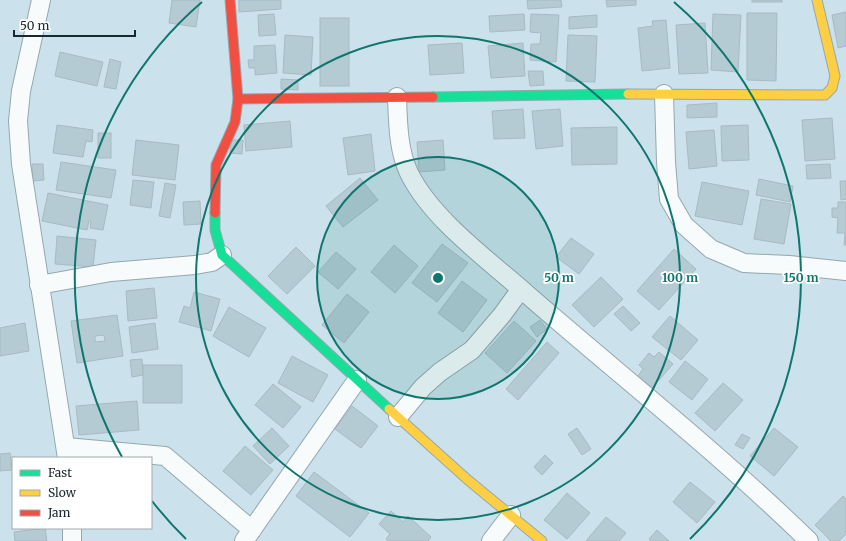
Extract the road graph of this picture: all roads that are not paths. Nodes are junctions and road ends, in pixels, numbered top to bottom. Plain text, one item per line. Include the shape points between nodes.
1 (41, 0) edge
2 (230, 0) edge
3 (817, 0) edge
4 (664, 94) junction
5 (397, 97) junction
6 (238, 99) junction
7 (222, 255) junction
8 (846, 271) edge
9 (40, 285) junction
10 (521, 289) junction
11 (357, 380) junction
12 (398, 417) junction
13 (67, 452) edge
14 (511, 516) junction
15 (72, 529) edge
16 (248, 535) edge
17 (72, 541) edge
18 (491, 541) edge
19 (542, 541) edge
20 (809, 541) edge

1 - 9 street via 18,121 21,164
2 - 6 street
3 - 4 street via 835,76 832,88 825,95
4 - 5 street
4 - 8 street via 669,199 684,225 711,249 744,263
5 - 6 street
5 - 10 street via 399,139 409,173 436,214
6 - 7 street via 235,122 216,166 215,230
7 - 9 street via 212,262 195,265 111,272
7 - 11 street
9 - 13 street
10 - 12 street via 472,350 423,387
10 - 20 street via 771,504
11 - 12 street
11 - 16 street
12 - 14 street
13 - 16 street via 165,456
14 - 18 street
14 - 19 street
15 - 17 street

